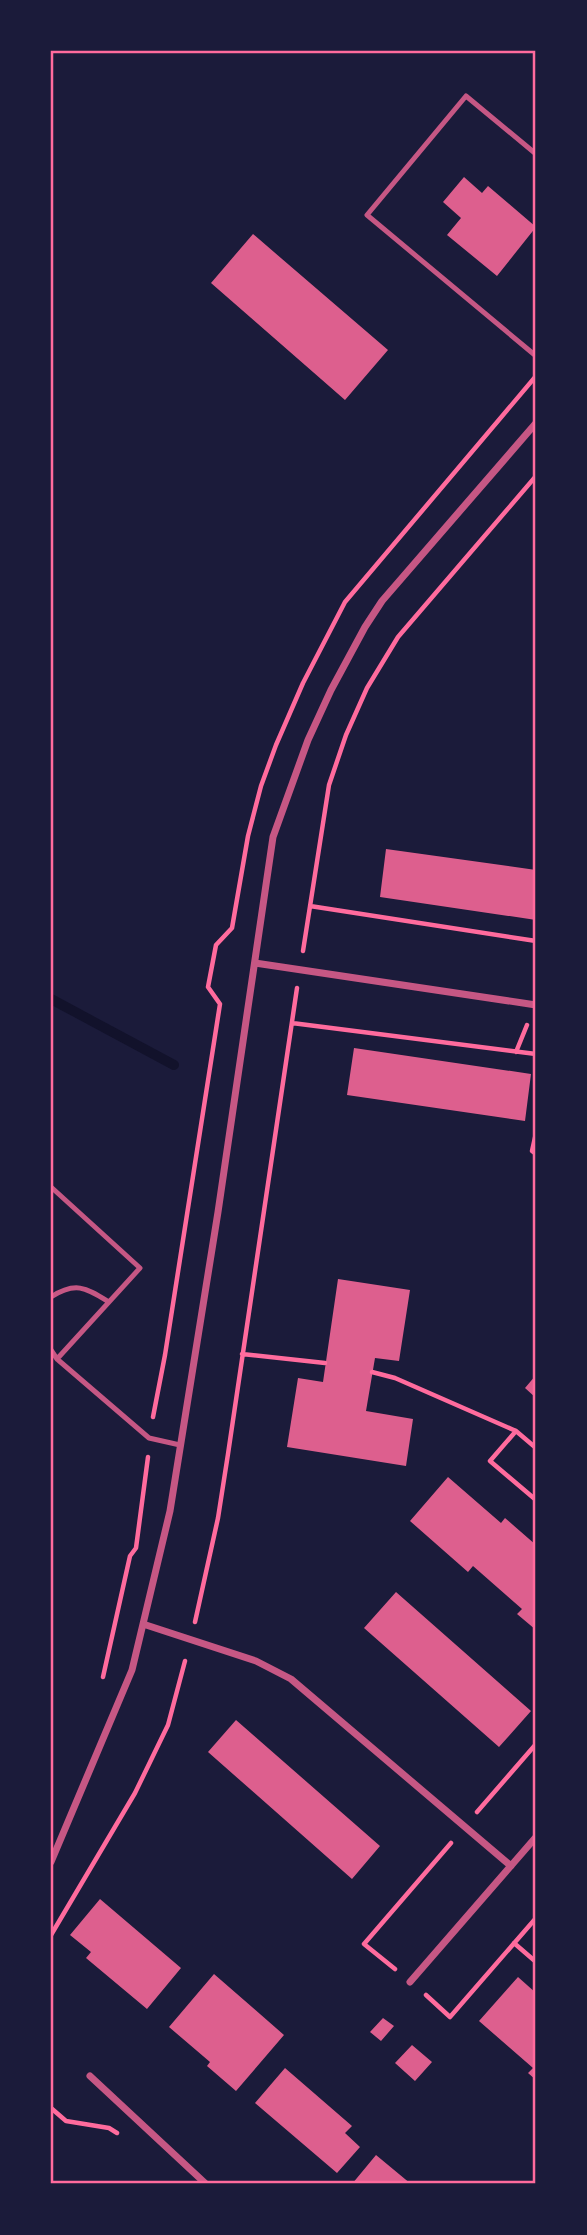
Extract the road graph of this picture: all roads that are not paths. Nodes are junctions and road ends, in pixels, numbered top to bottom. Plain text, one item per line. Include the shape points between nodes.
1 (536, 154) edge
2 (536, 356) edge
3 (536, 423) edge
4 (254, 964) junction
5 (536, 1005) edge
6 (51, 1187) edge
7 (51, 1297) edge
8 (109, 1302) junction
9 (51, 1350) edge
10 (58, 1359) junction
11 (180, 1445) junction
12 (143, 1624) junction
13 (536, 1837) edge
14 (51, 1862) edge
15 (511, 1866) junction
16 (410, 1982) dead end
17 (90, 2076) dead end
18 (206, 2184) edge

1 - 2 lane via 466,96 367,215
3 - 4 street via 382,601 331,690 307,740 273,837
4 - 5 street
4 - 11 street
6 - 8 lane via 140,1268
7 - 8 lane via 64,1289 84,1288
8 - 10 lane
9 - 10 lane
10 - 11 lane via 149,1438
11 - 12 street via 170,1511
12 - 14 street via 132,1670
12 - 15 street via 256,1661 291,1679
13 - 15 street
15 - 16 street
17 - 18 street

